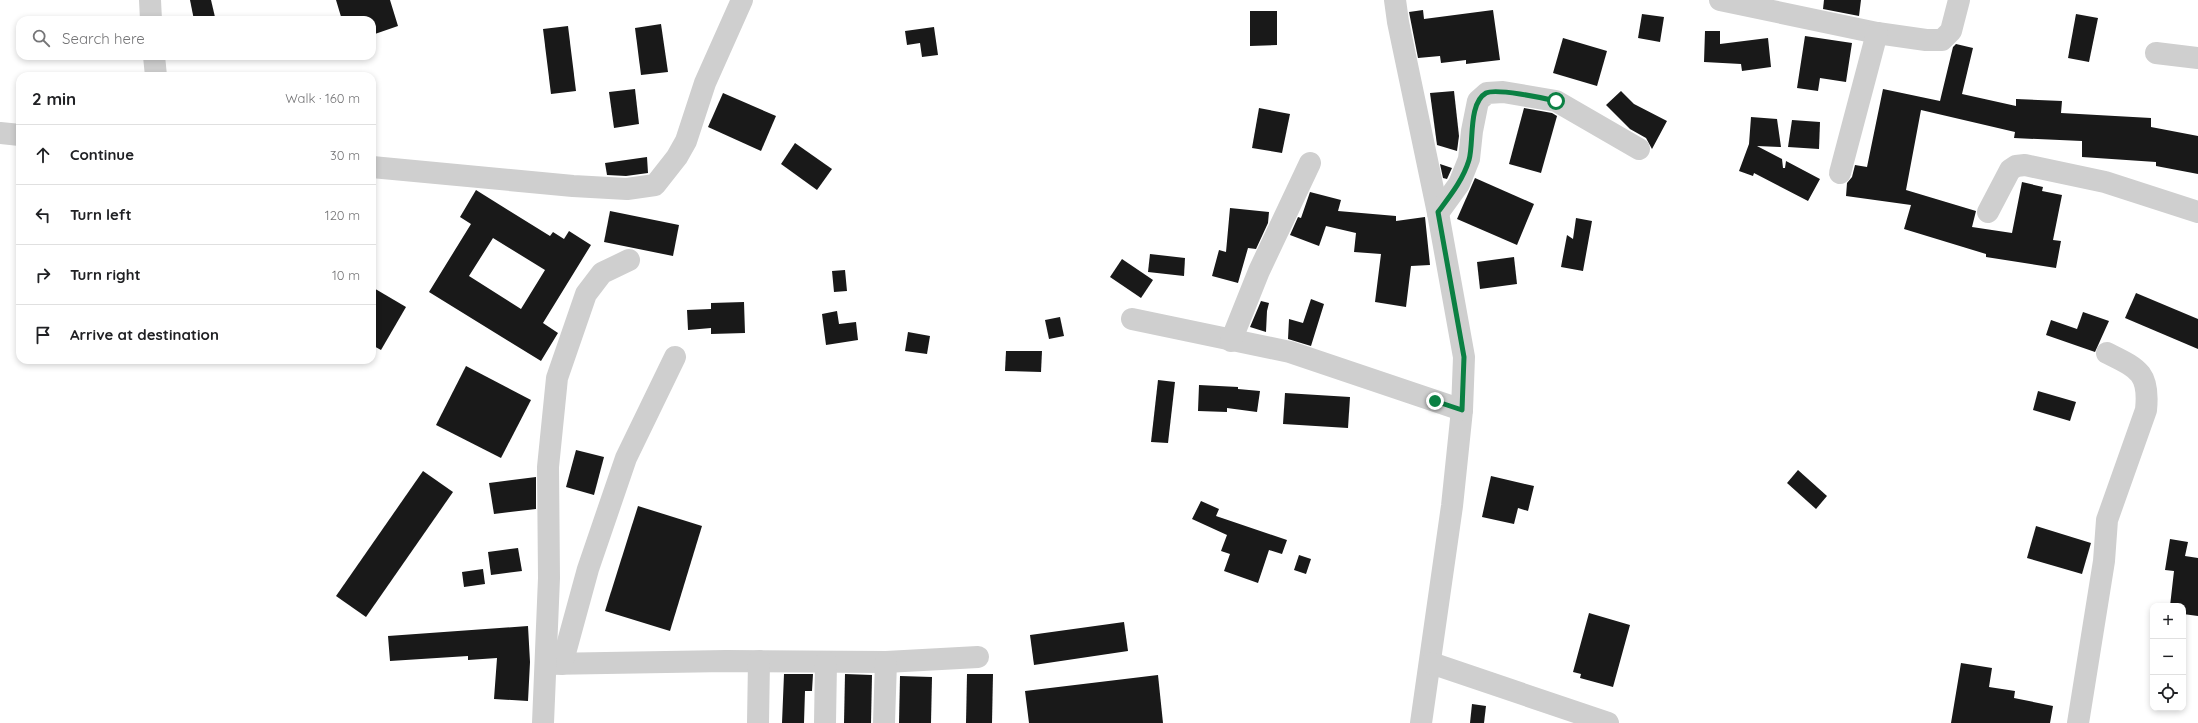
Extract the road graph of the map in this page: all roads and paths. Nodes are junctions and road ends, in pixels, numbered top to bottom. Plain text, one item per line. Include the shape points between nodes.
1 (150, 0) edge
2 (742, 0) edge
3 (1395, 0) edge
4 (1720, 0) edge
5 (1959, 0) edge
6 (151, 16) edge
7 (1877, 33) junction
8 (2156, 52) dead end
9 (2198, 58) edge
10 (154, 60) edge
11 (156, 72) edge
12 (0, 133) edge
13 (16, 135) edge
14 (1639, 149) dead end
15 (1310, 162) dead end
16 (376, 167) edge
17 (1840, 173) dead end
18 (1438, 212) junction
19 (1988, 212) dead end
20 (2198, 212) edge
21 (628, 260) dead end
22 (1132, 319) dead end
23 (1231, 341) junction
24 (2107, 353) dead end
25 (675, 357) dead end
26 (1462, 410) junction
27 (978, 658) dead end
28 (759, 661) junction
29 (826, 662) junction
30 (886, 662) junction
31 (1431, 663) junction
32 (554, 664) junction
33 (543, 723) edge
34 (758, 723) edge
35 (825, 723) edge
36 (884, 723) edge
37 (1421, 723) edge
38 (1608, 723) edge
39 (2078, 723) edge

1 - 6 street
2 - 16 street via 705,83 686,141 655,185 627,189 589,187
3 - 18 street
4 - 7 street
5 - 7 street via 1951,31 1942,40
7 - 17 street
8 - 9 street
10 - 11 street
12 - 13 street
14 - 18 street via 1556,101 1503,92 1487,93 1478,101 1466,165 1459,184
15 - 23 street via 1259,271
18 - 26 street via 1464,357
19 - 20 street via 2010,170 2025,165 2105,182
21 - 32 street via 602,273 586,294 557,378 548,467 549,578
22 - 23 street
23 - 26 street via 1290,352
24 - 39 street via 2135,367 2144,379 2148,392 2146,410 2107,520 2104,561
25 - 32 street via 626,458
26 - 31 street
27 - 30 street
28 - 29 street
28 - 32 street
28 - 34 street
29 - 30 street
29 - 35 street
30 - 36 street
31 - 37 street
31 - 38 street
32 - 33 street

